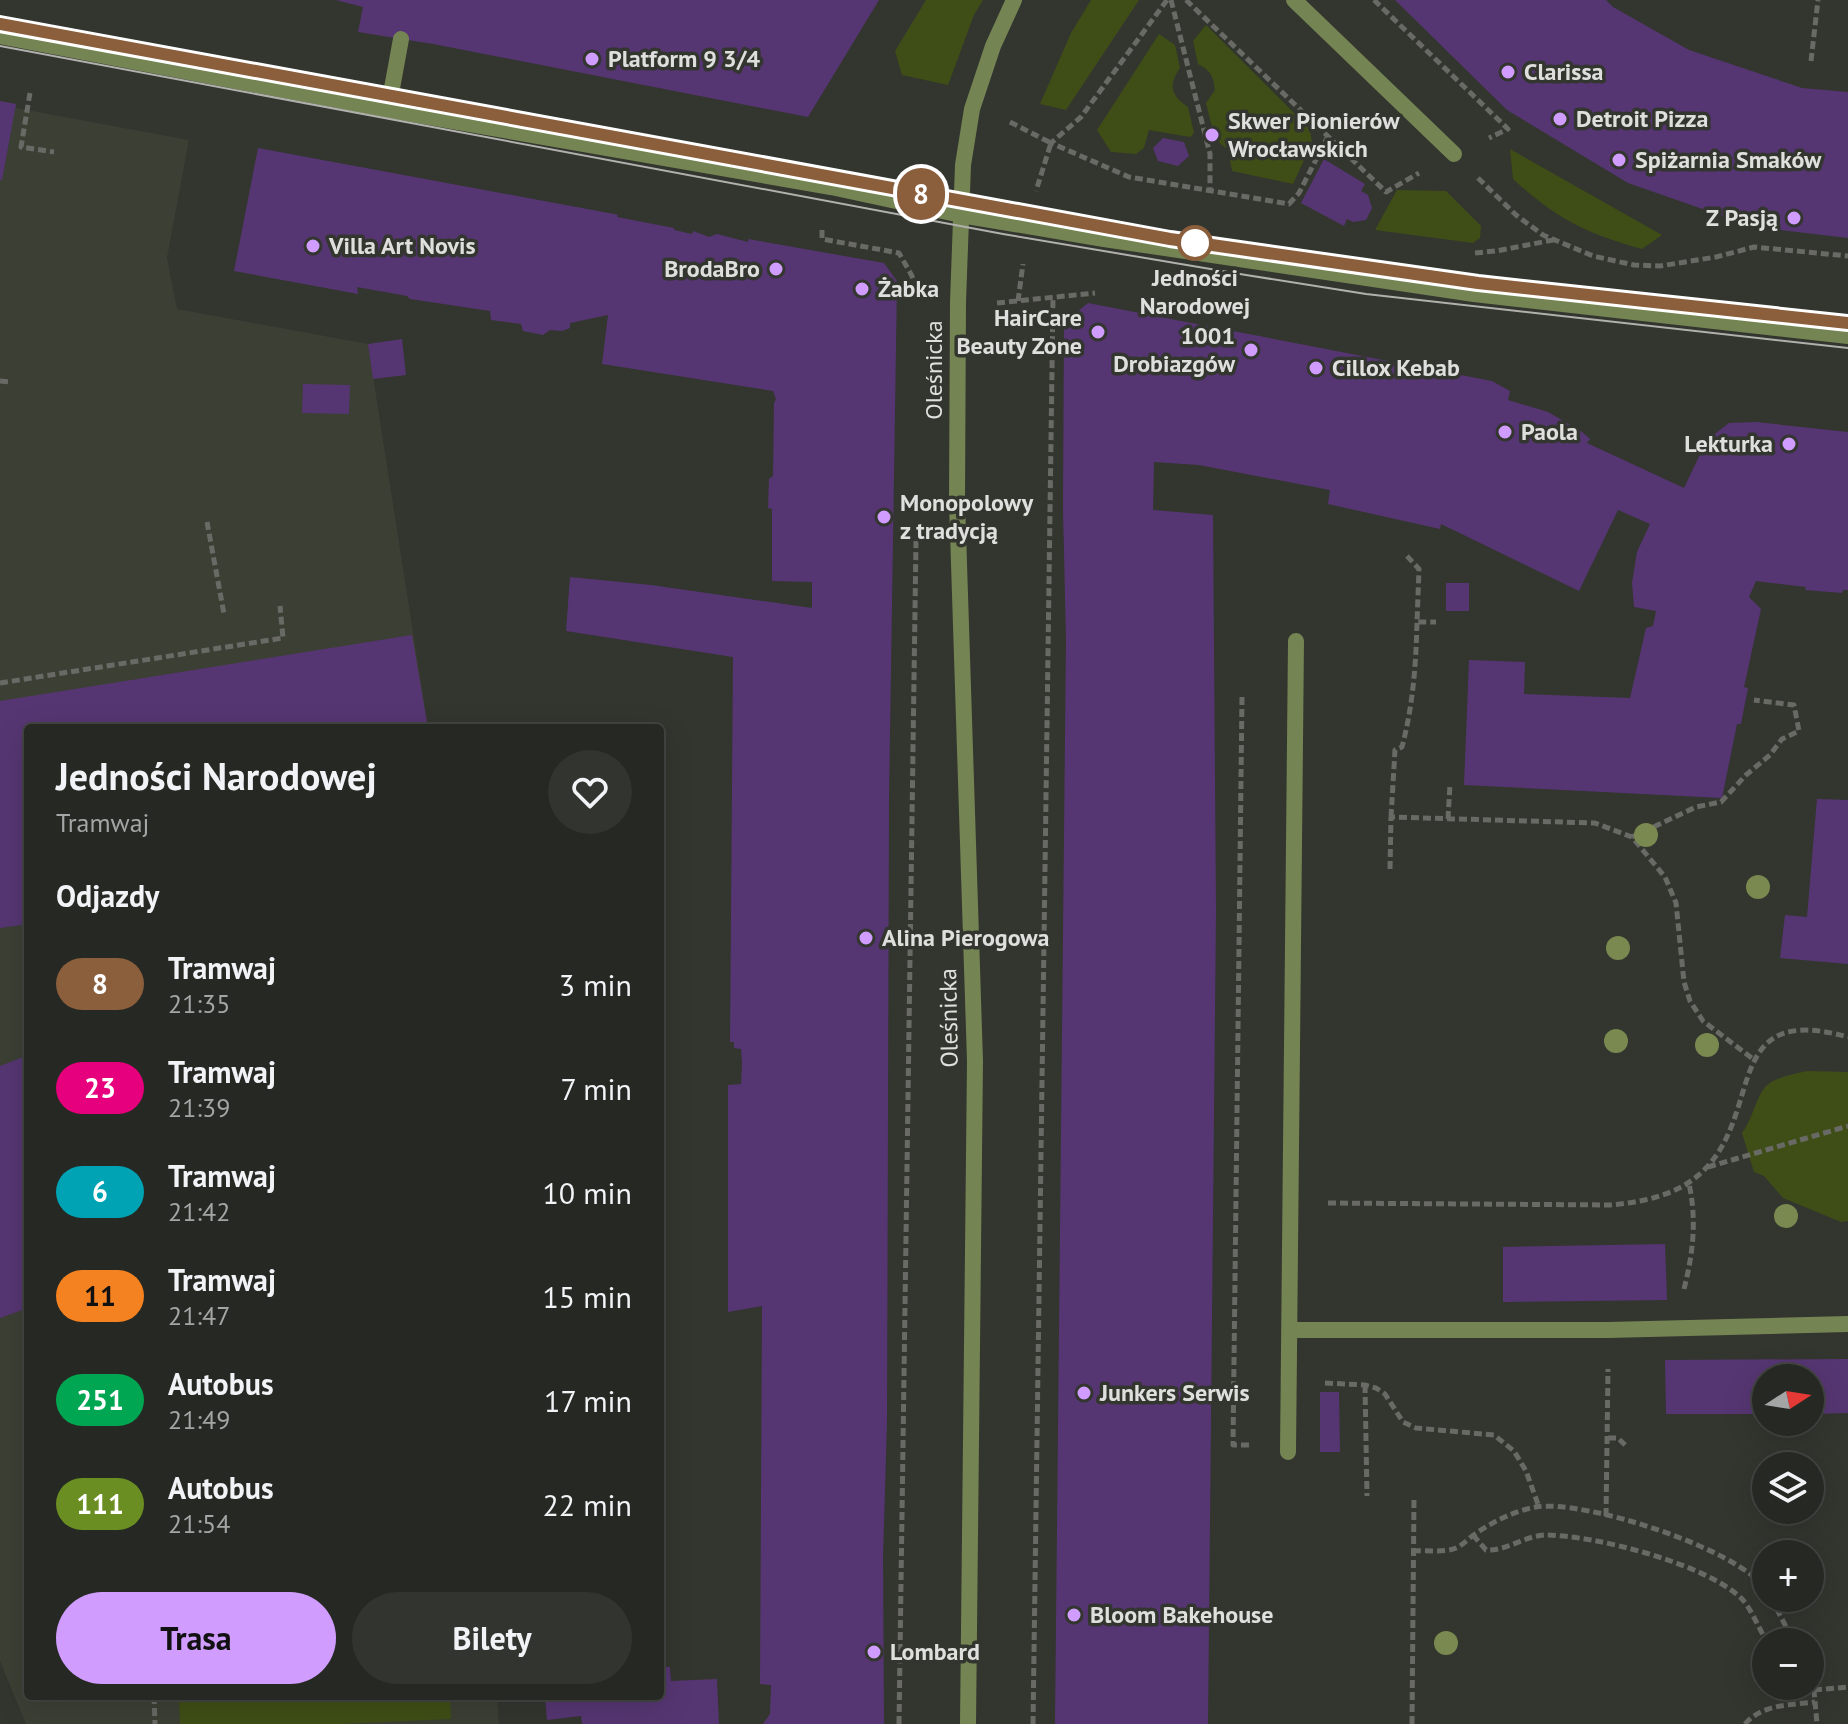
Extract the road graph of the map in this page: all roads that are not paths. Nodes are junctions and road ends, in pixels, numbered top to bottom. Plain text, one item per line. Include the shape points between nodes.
1 (1014, 0) edge
2 (1294, 0) edge
3 (0, 36) edge
4 (401, 39) dead end
5 (388, 110) junction
6 (1454, 154) road end
7 (961, 215) junction
8 (1848, 336) edge
9 (1296, 641) dead end
10 (1848, 1324) edge
11 (1289, 1330) junction
12 (1288, 1449) road end
13 (968, 1724) edge

1 - 7 street, Oleśnicka via 972,109
2 - 6 street
3 - 5 street
4 - 5 street
5 - 7 street via 831,187
7 - 8 street via 1351,277
7 - 13 street, Oleśnicka via 957,501 975,1061
9 - 11 street
10 - 11 street
11 - 12 street

